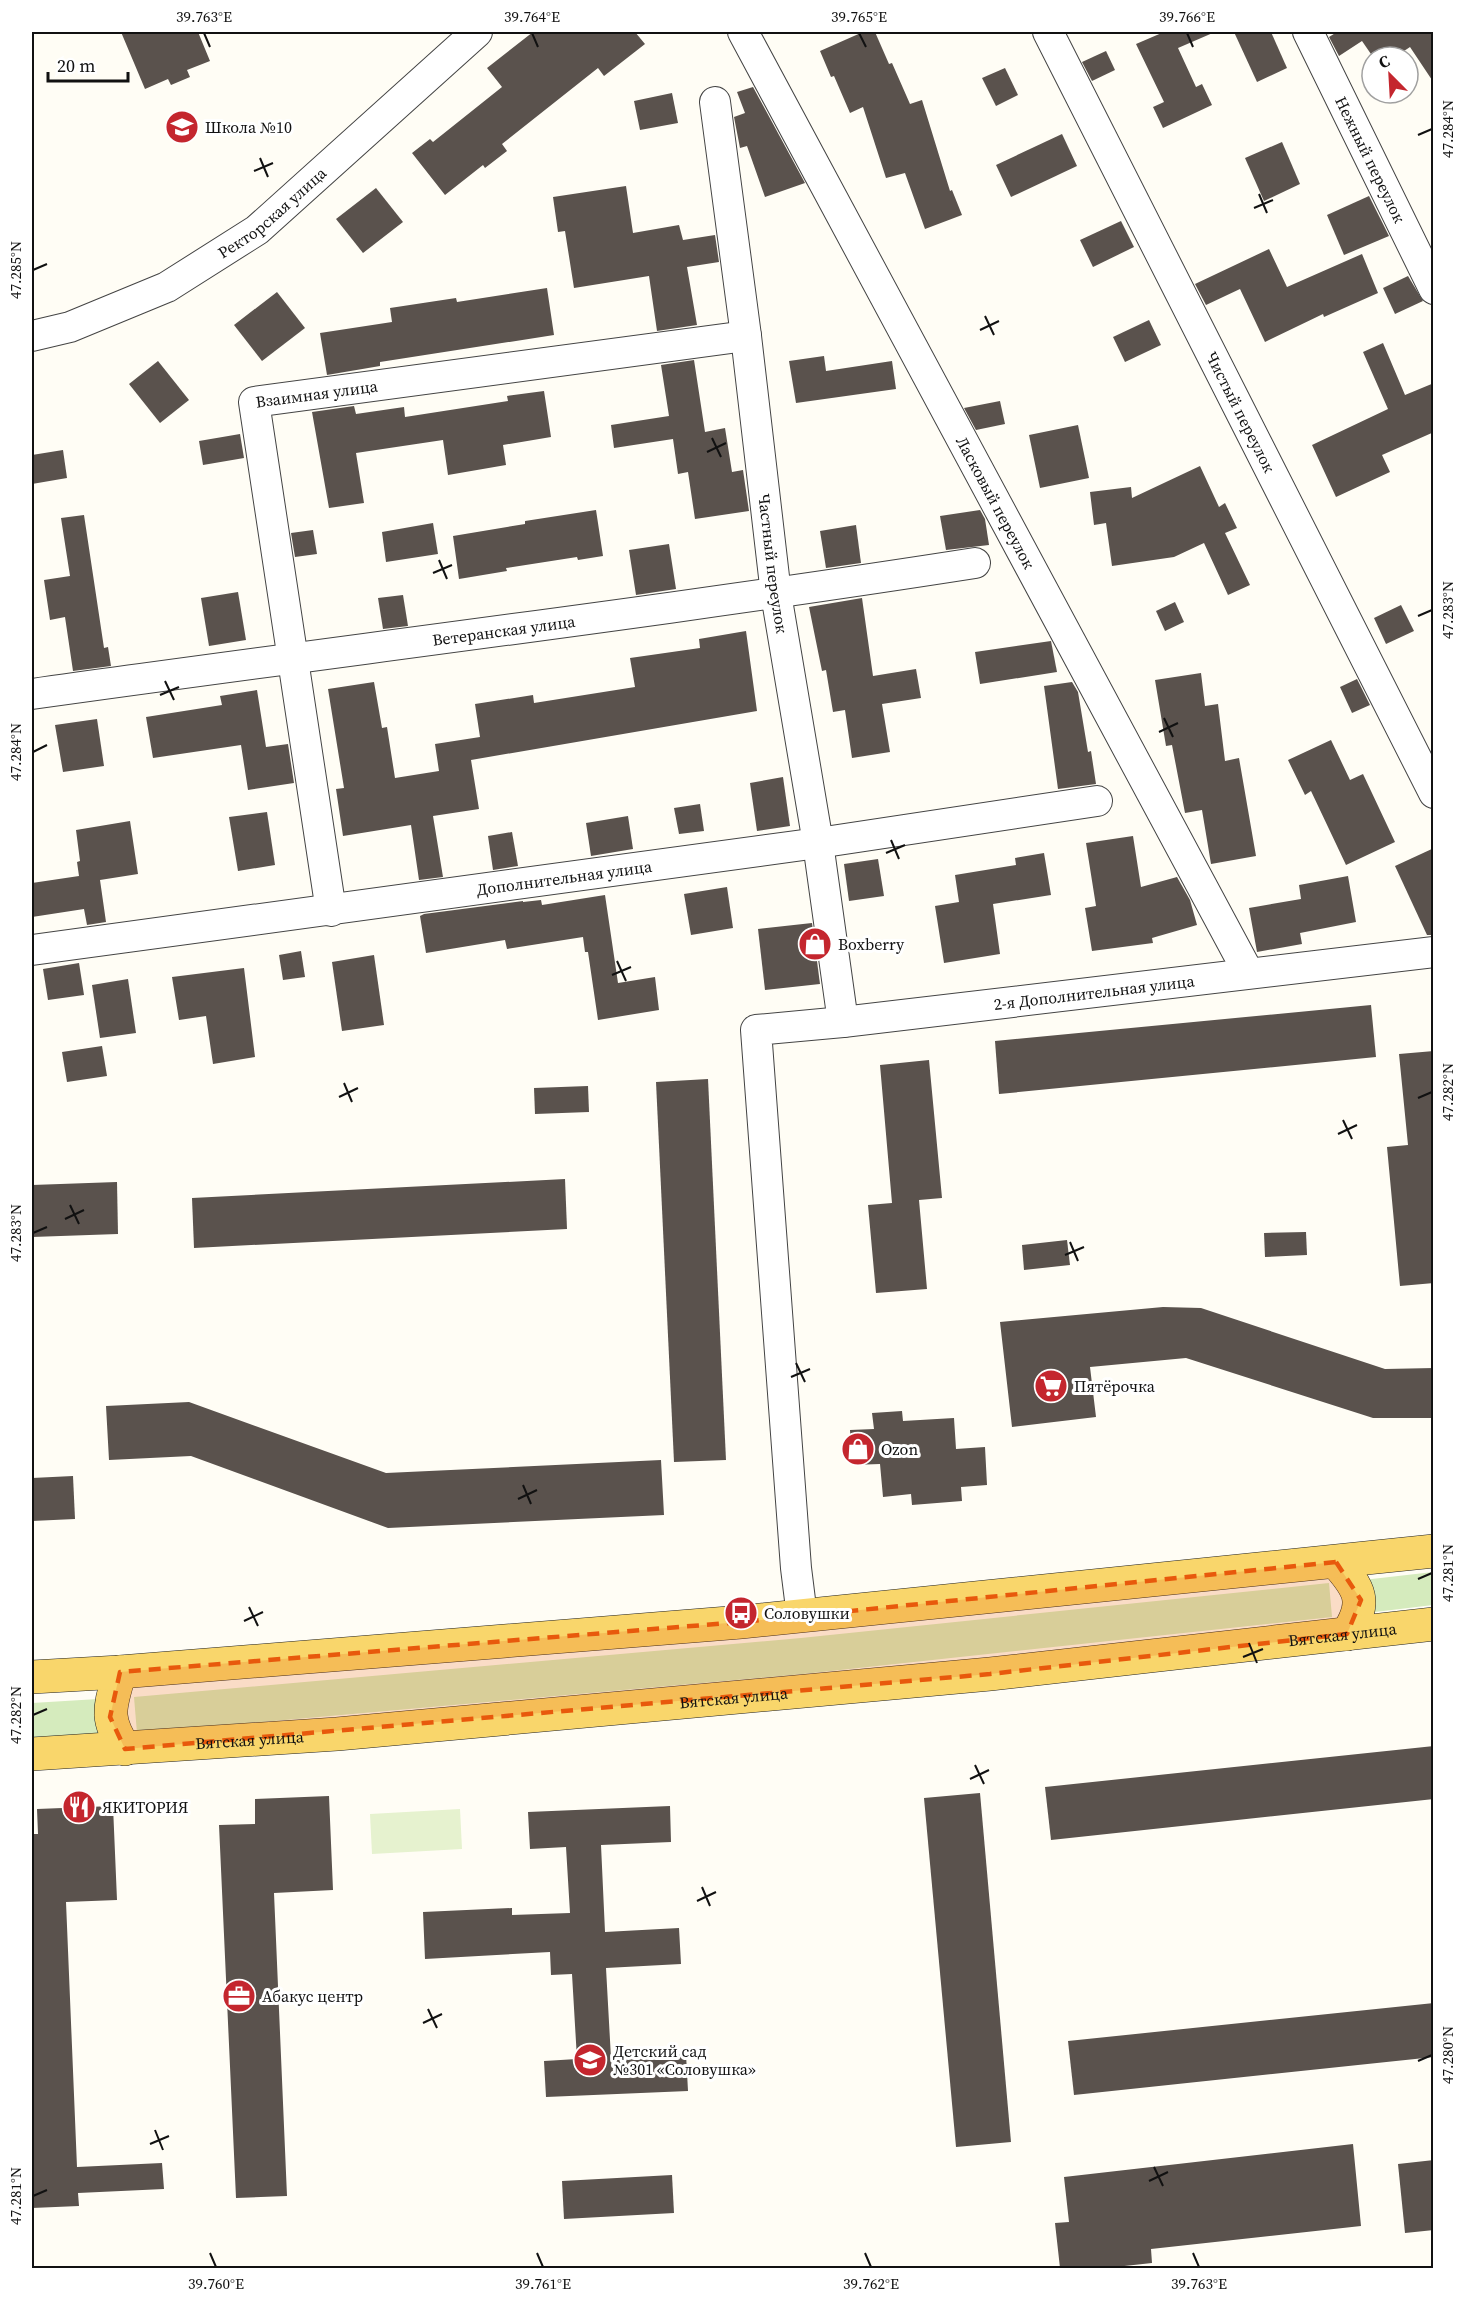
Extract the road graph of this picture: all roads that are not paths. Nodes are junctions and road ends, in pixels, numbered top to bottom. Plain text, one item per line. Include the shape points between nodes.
1 (477, 32) edge
2 (743, 32) edge
3 (1048, 32) edge
4 (1308, 32) edge
5 (715, 102) dead end
6 (1434, 289) edge
7 (32, 336) edge
8 (746, 336) junction
9 (975, 563) dead end
10 (776, 594) junction
11 (293, 657) junction
12 (32, 694) edge
13 (1434, 793) edge
14 (1097, 801) dead end
15 (818, 843) junction
16 (331, 911) junction
17 (32, 950) edge
18 (1434, 952) edge
19 (1248, 972) junction
20 (843, 1022) junction
21 (1434, 1551) edge
22 (1336, 1562) junction
23 (802, 1616) junction
24 (1434, 1624) edge
25 (1347, 1634) junction
26 (120, 1672) junction
27 (32, 1677) edge
28 (125, 1749) junction
29 (32, 1754) edge

1 - 7 street, Ректорская улица via 257,230 167,287 70,327
2 - 19 street, Ласковый переулок
3 - 13 street, Чистый переулок
4 - 6 street, Нежный переулок
5 - 8 street, Частный переулок
8 - 10 street, Частный переулок
8 - 11 street, Взаимная улица via 254,402
9 - 10 street, Ветеранская улица
10 - 11 street, Ветеранская улица
10 - 15 street, Частный переулок
11 - 12 street, Ветеранская улица
11 - 16 street, Взаимная улица
14 - 15 street, Дополнительная улица
15 - 16 street, Дополнительная улица
15 - 20 street, Частный переулок
16 - 17 street, Дополнительная улица
18 - 19 street, 2-я Дополнительная улица
19 - 20 street, 2-я Дополнительная улица
20 - 23 street, 2-я Дополнительная улица via 756,1030
21 - 22 main road
22 - 23 main road
22 - 25 main road via 1352,1580 1361,1600 1357,1619
23 - 26 main road
24 - 25 main road, Вятская улица
25 - 28 main road, Вятская улица via 990,1674 337,1734
26 - 27 main road
26 - 28 main road via 110,1717
28 - 29 main road, Вятская улица

